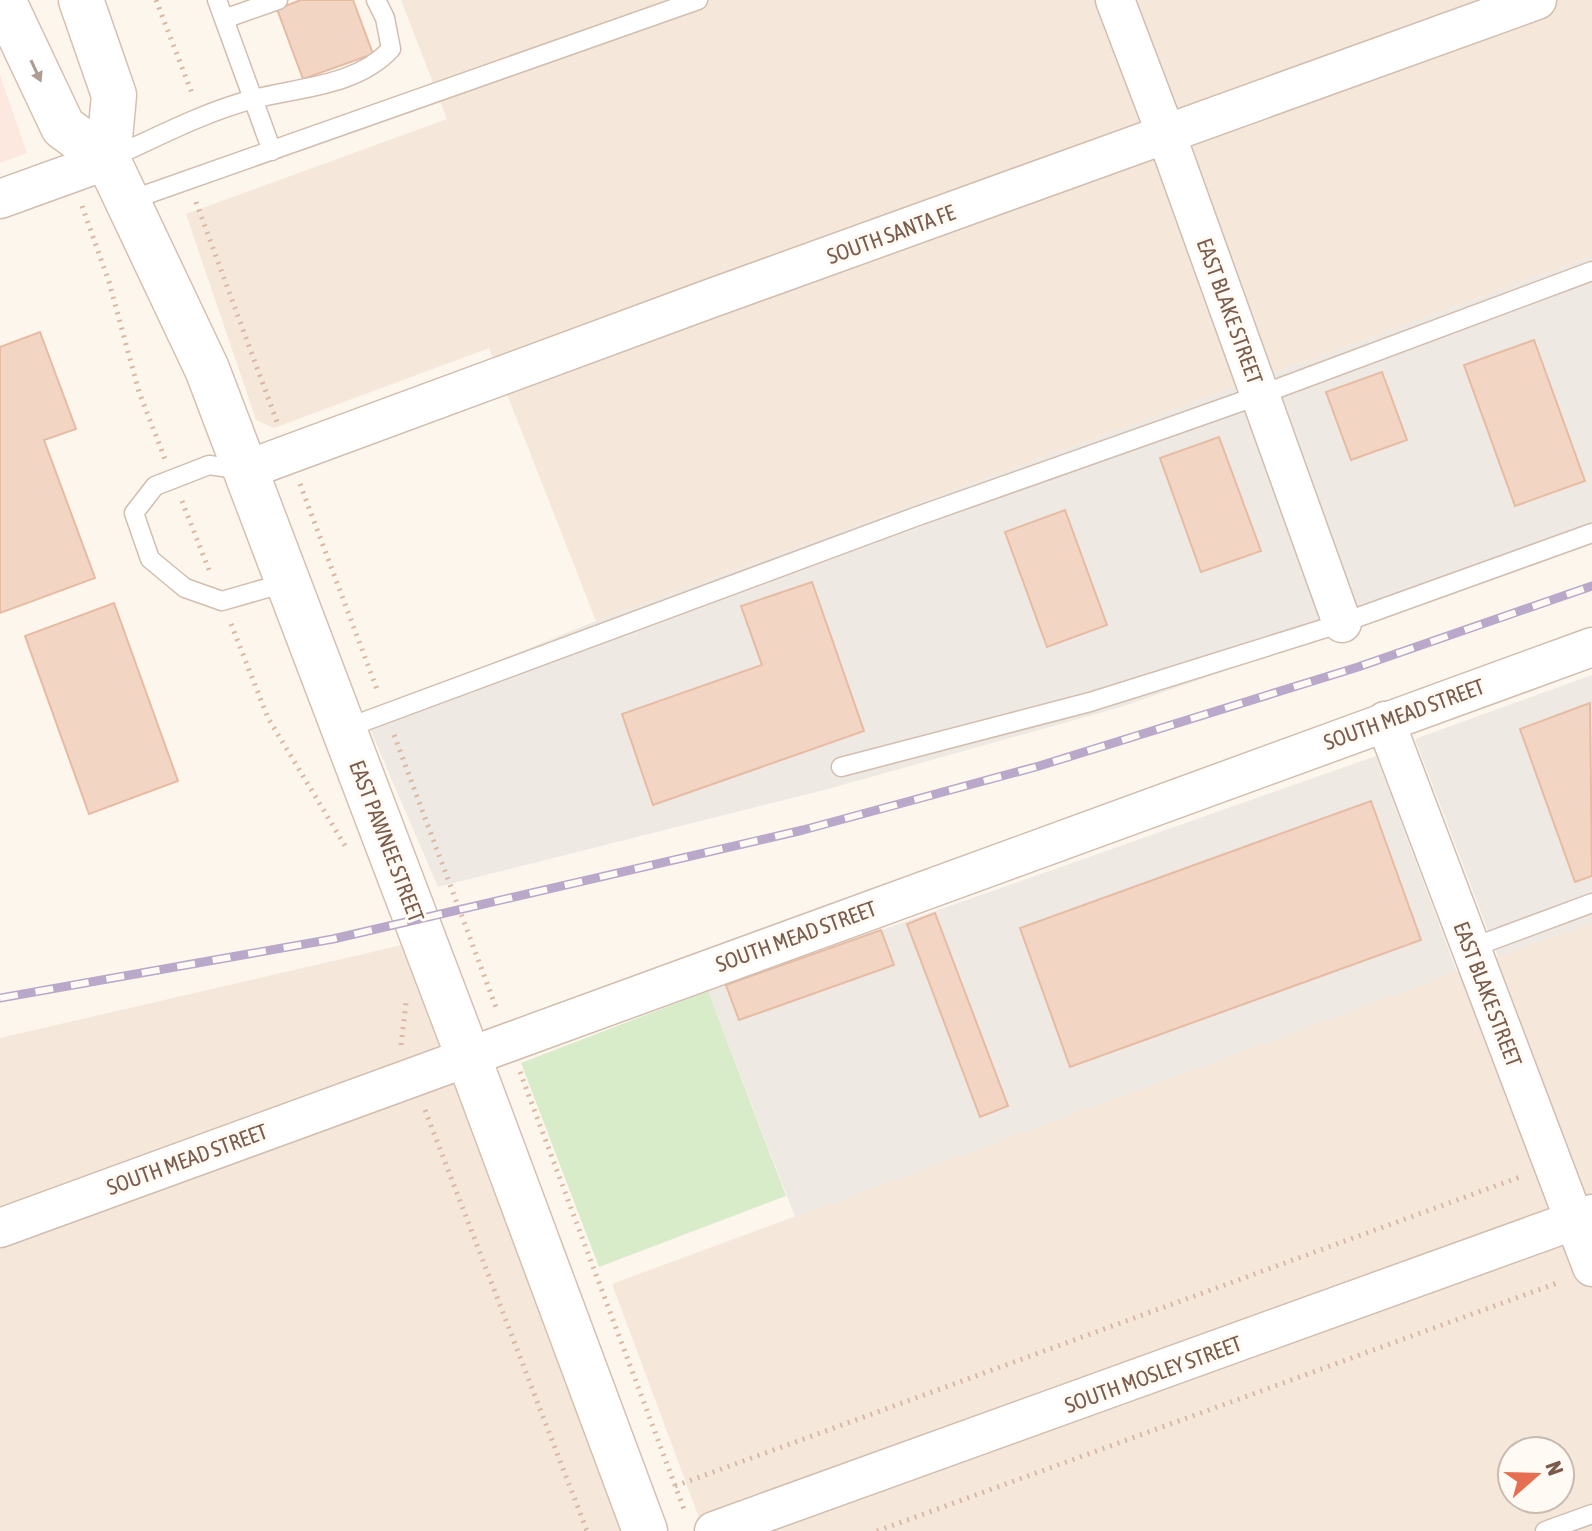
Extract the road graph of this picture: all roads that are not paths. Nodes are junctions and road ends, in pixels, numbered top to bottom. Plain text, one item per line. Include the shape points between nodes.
1 (3, 0) edge
2 (81, 0) edge
3 (217, 0) edge
4 (278, 0) edge
5 (376, 0) edge
6 (698, 0) edge
7 (1115, 0) edge
8 (1537, 0) edge
9 (224, 19) junction
10 (253, 99) junction
11 (1166, 134) junction
12 (272, 151) junction
13 (108, 160) junction
14 (0, 199) edge
15 (128, 201) junction
16 (1592, 271) edge
17 (1260, 395) junction
18 (246, 470) junction
19 (1592, 533) edge
20 (288, 582) junction
21 (1342, 623) junction
22 (1592, 647) edge
23 (1385, 721) junction
24 (344, 729) junction
25 (841, 767) dead end
26 (1592, 903) edge
27 (1471, 948) junction
28 (468, 1056) junction
29 (1583, 1218) edge
30 (0, 1228) edge
31 (1592, 1267) edge
32 (1592, 1514) edge
33 (701, 1525) edge
34 (645, 1531) edge
35 (1545, 1531) edge

1 -> 13 main road, EAST PAWNEE STREET via 63,127
2 - 13 main road via 114,95
3 - 9 lane
4 - 9 lane
5 - 10 lane via 391,49 379,62 310,89
6 - 12 lane
7 - 11 street, EAST BLAKE STREET
8 - 11 street, SOUTH SANTA FE
9 - 10 lane
10 - 12 lane
10 - 13 lane
11 - 17 street, EAST BLAKE STREET
11 - 18 street, SOUTH SANTA FE
12 - 15 lane
13 - 14 street
13 - 15 main road, EAST PAWNEE STREET
15 - 18 main road, EAST PAWNEE STREET via 207,369
16 - 17 lane
17 - 21 street, EAST BLAKE STREET
17 - 24 lane
18 - 20 main road, EAST PAWNEE STREET
18 - 20 lane via 209,465 155,486 134,513 150,559 185,588 222,601
19 - 21 lane
20 - 24 main road, EAST PAWNEE STREET
21 - 25 lane via 1090,702
22 - 23 street, SOUTH MEAD STREET
23 - 27 street, EAST BLAKE STREET
23 - 28 street, SOUTH MEAD STREET
24 - 28 main road, EAST PAWNEE STREET
26 - 27 lane
27 - 29 street, EAST BLAKE STREET
28 - 30 street, SOUTH MEAD STREET
28 - 34 main road, EAST PAWNEE STREET
29 - 31 street, EAST BLAKE STREET
29 - 33 street, SOUTH MOSLEY STREET
32 - 35 lane

